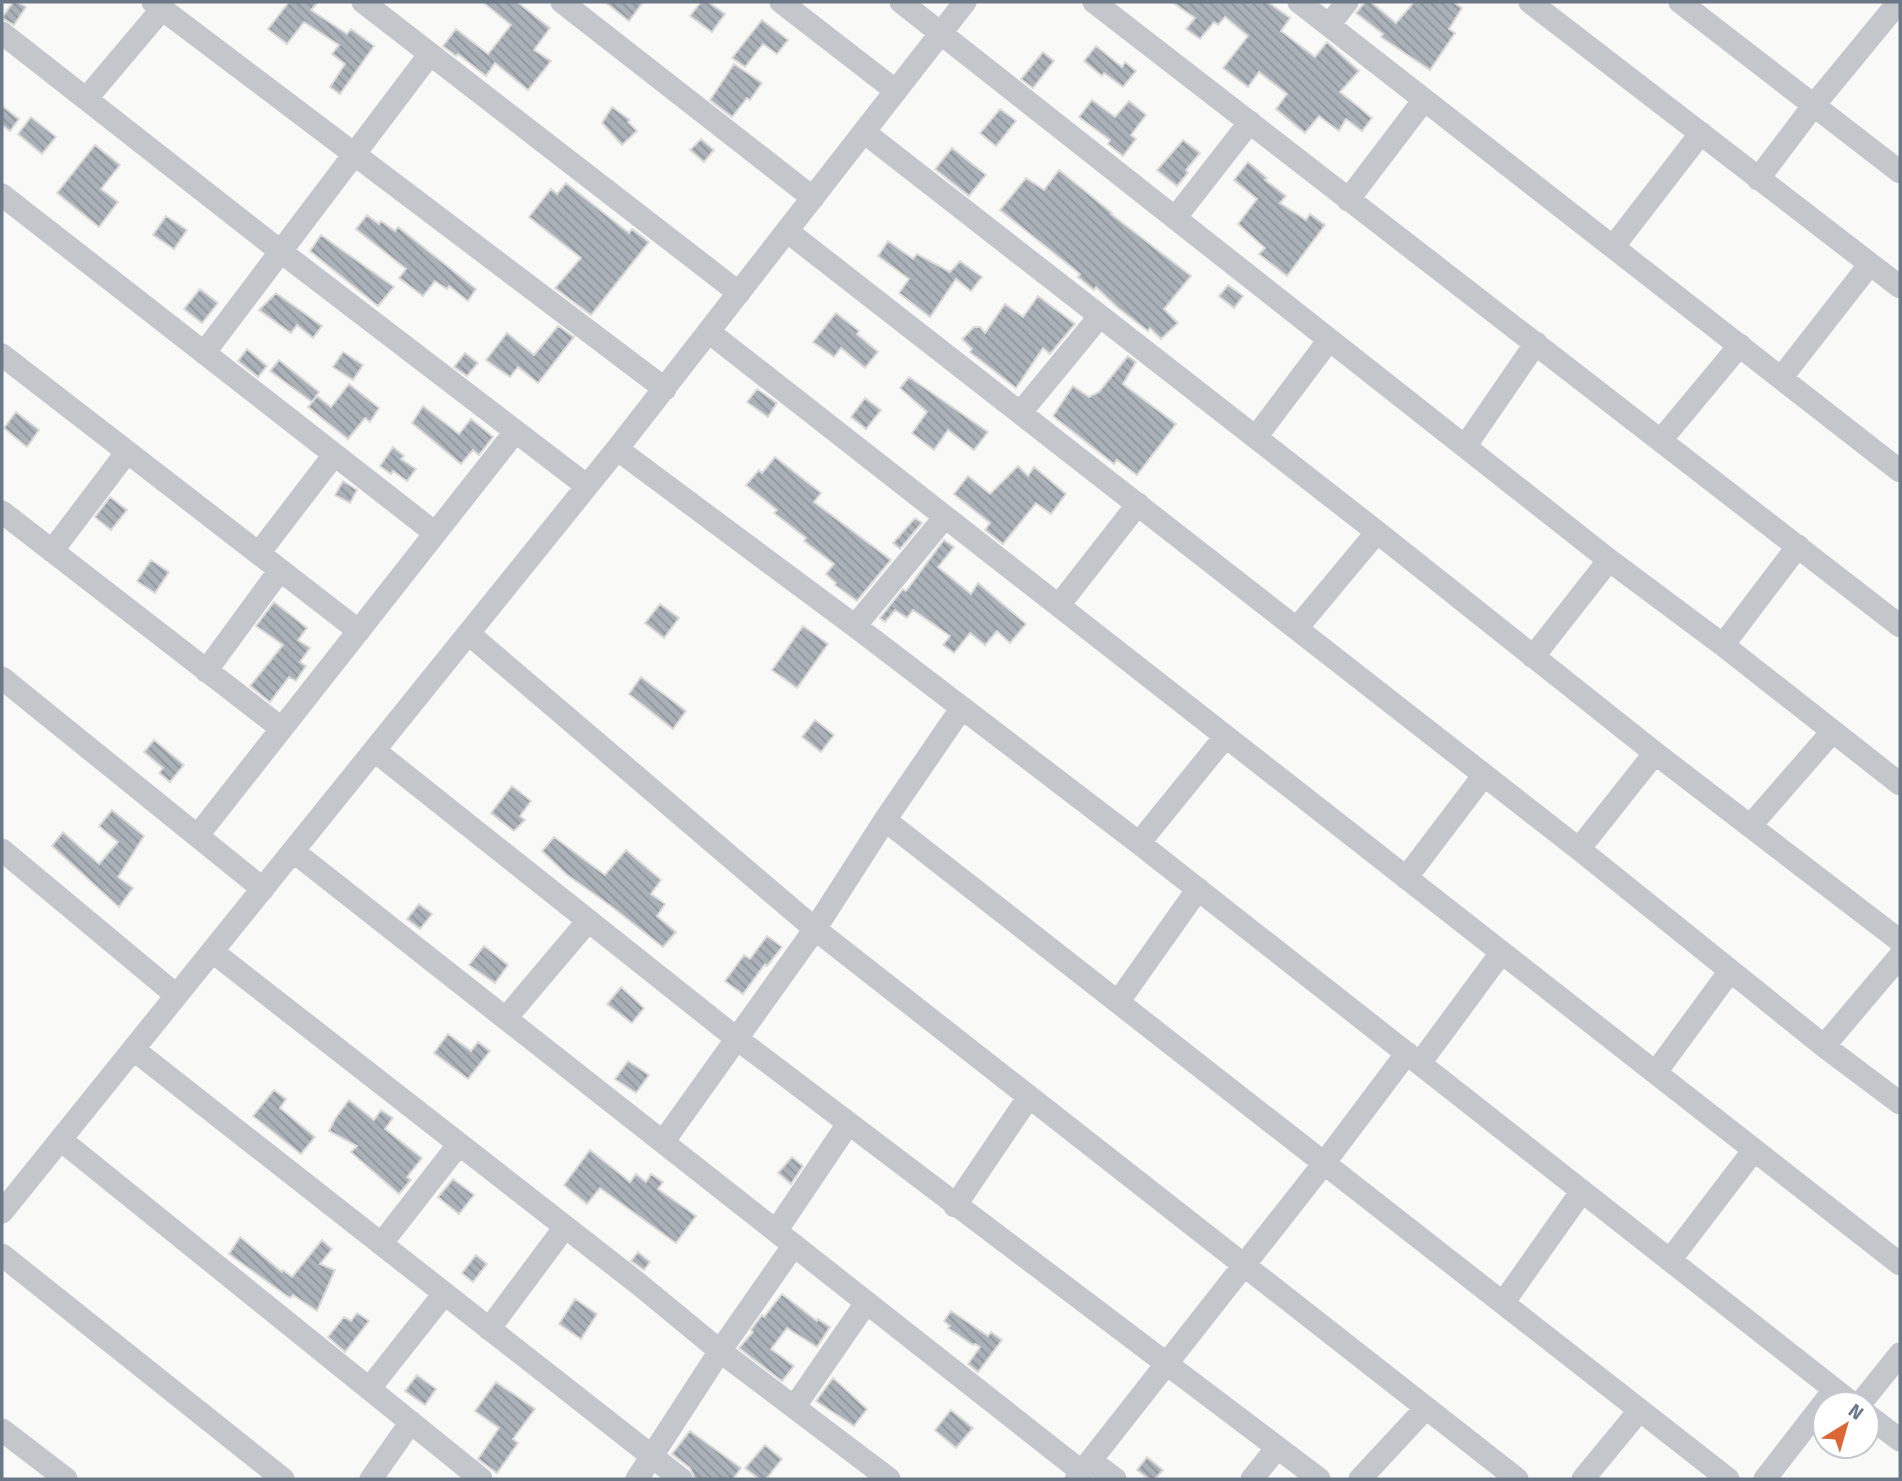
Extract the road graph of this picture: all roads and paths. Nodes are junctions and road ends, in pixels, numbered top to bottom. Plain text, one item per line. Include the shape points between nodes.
1 (363, 2) edge
2 (562, 2) edge
3 (780, 2) edge
4 (901, 2) edge
5 (965, 2) edge
6 (1094, 2) edge
7 (1299, 2) edge
8 (1347, 2) edge
9 (1530, 2) edge
10 (1680, 2) edge
11 (158, 5) edge
12 (1892, 8) edge
13 (1329, 25) junction
14 (2, 33) edge
15 (940, 34) junction
16 (430, 54) junction
17 (896, 91) junction
18 (86, 99) junction
19 (1424, 100) junction
20 (1814, 105) junction
21 (1250, 122) junction
22 (864, 132) junction
23 (1701, 133) junction
24 (355, 156) junction
25 (1900, 172) edge
26 (1758, 179) junction
27 (3, 198) edge
28 (813, 198) junction
29 (1348, 200) junction
30 (1175, 218) junction
31 (787, 231) junction
32 (1613, 247) junction
33 (280, 251) junction
34 (1870, 264) junction
35 (1900, 287) edge
36 (739, 293) junction
37 (1100, 316) junction
38 (709, 332) junction
39 (1329, 340) junction
40 (1536, 344) junction
41 (1740, 345) junction
42 (204, 353) junction
43 (2, 355) edge
44 (1781, 377) junction
45 (665, 389) junction
46 (1021, 412) junction
47 (515, 432) junction
48 (1256, 437) junction
49 (1661, 440) junction
50 (1466, 445) junction
51 (617, 449) junction
52 (127, 452) junction
53 (334, 454) junction
54 (1897, 460) edge
55 (587, 486) junction
56 (1138, 505) junction
57 (2, 512) edge
58 (946, 517) junction
59 (1377, 532) junction
60 (435, 533) junction
61 (1798, 546) junction
62 (52, 551) junction
63 (258, 553) junction
64 (1609, 560) junction
65 (280, 570) junction
66 (1059, 605) junction
67 (855, 626) junction
68 (1900, 626) edge
69 (1297, 628) junction
70 (359, 631) junction
71 (469, 634) junction
72 (1723, 645) junction
73 (1533, 657) junction
74 (206, 671) junction
75 (2, 678) edge
76 (961, 709) junction
77 (281, 728) junction
78 (1832, 732) junction
79 (1225, 737) junction
80 (374, 751) junction
81 (1655, 753) junction
82 (1484, 775) junction
83 (1900, 784) edge
84 (885, 820) junction
85 (1751, 825) junction
86 (198, 835) junction
87 (1139, 844) junction
88 (1579, 849) junction
89 (2, 850) edge
90 (293, 851) junction
91 (1406, 878) junction
92 (263, 888) junction
93 (1198, 889) junction
94 (588, 921) junction
95 (815, 929) junction
96 (1900, 941) edge
97 (213, 952) junction
98 (1501, 953) junction
99 (1900, 956) edge
100 (1730, 971) junction
101 (176, 995) junction
102 (1118, 1002) junction
103 (506, 1018) junction
104 (736, 1038) junction
105 (1824, 1046) junction
106 (133, 1049) junction
107 (1413, 1058) junction
108 (1656, 1072) junction
109 (1028, 1098) junction
110 (1900, 1103) edge
111 (848, 1124) junction
112 (61, 1140) junction
113 (663, 1142) junction
114 (458, 1144) junction
115 (1754, 1150) junction
116 (1325, 1162) junction
117 (1582, 1191) junction
118 (955, 1206) junction
119 (2, 1212) edge
120 (565, 1227) junction
121 (785, 1238) junction
122 (381, 1244) junction
123 (2, 1255) edge
124 (1670, 1260) junction
125 (1900, 1264) edge
126 (1243, 1265) junction
127 (444, 1294) junction
128 (866, 1303) junction
129 (1503, 1303) junction
130 (489, 1329) junction
131 (720, 1351) junction
132 (1900, 1354) edge
133 (1166, 1364) junction
134 (369, 1389) junction
135 (1835, 1390) edge
136 (1871, 1390) edge
137 (795, 1406) junction
138 (1426, 1408) junction
139 (1639, 1411) junction
140 (1811, 1421) edge
141 (411, 1422) junction
142 (1881, 1426) edge
143 (2, 1430) edge
144 (1900, 1440) edge
145 (1277, 1448) junction
146 (651, 1457) junction
147 (1083, 1471) edge
148 (66, 1479) edge
149 (282, 1479) edge
150 (371, 1479) edge
151 (481, 1479) edge
152 (637, 1479) edge
153 (681, 1479) edge
154 (889, 1479) edge
155 (1115, 1479) edge
156 (1252, 1479) edge
157 (1319, 1479) edge
158 (1360, 1479) edge
159 (1517, 1479) edge
160 (1583, 1479) edge
161 (1728, 1479) edge
162 (1765, 1479) edge

1 - 16 street
2 - 28 street
3 - 17 street
4 - 15 street
5 - 15 street
6 - 21 street
7 - 13 street
8 - 13 street
9 - 23 street
10 - 20 street
11 - 18 street
11 - 24 street
12 - 20 street
13 - 19 street
14 - 18 street
15 - 17 street
15 - 30 street
16 - 24 street
16 - 36 street
17 - 22 street
18 - 33 street
19 - 29 street
19 - 32 street
20 - 25 street
20 - 26 street
21 - 29 street
21 - 30 street
22 - 28 street
22 - 37 street
23 - 26 street
23 - 32 street
24 - 33 street
24 - 45 street
26 - 34 street
27 - 42 street
28 - 31 street
29 - 40 street
30 - 39 street
31 - 36 street
31 - 46 street
32 - 41 street
33 - 42 street
33 - 47 street
34 - 35 street
34 - 44 street
36 - 38 street
37 - 46 street
37 - 48 street
38 - 45 street
38 - 58 street
39 - 48 street
39 - 50 street
40 - 49 street
40 - 50 street
41 - 44 street
41 - 49 street
42 - 53 street
43 - 52 street
44 - 54 street
45 - 51 street
46 - 56 street
47 - 55 street
47 - 60 street
48 - 59 street
49 - 61 street
50 - 64 street
51 - 55 street
51 - 67 street
52 - 62 street
52 - 63 street
53 - 60 street
53 - 63 street
55 - 71 street
56 - 66 street
56 - 69 street
57 - 62 street
58 - 66 street
58 - 67 street
59 - 69 street
59 - 73 street
60 - 70 street
61 - 68 street
61 - 72 street
62 - 74 street
63 - 65 street
64 - 72 street
64 - 73 street
65 - 70 street
65 - 74 street
66 - 79 street
67 - 76 street
69 - 82 street
70 - 77 street
71 - 80 street
71 - 95 street
72 - 78 street
73 - 81 street
74 - 77 street
75 - 86 street
76 - 84 street
76 - 87 street
77 - 86 street
78 - 83 street
78 - 85 street
79 - 87 street
79 - 91 street
80 - 90 street
80 - 94 street
81 - 85 street
81 - 88 street
82 - 88 street
82 - 91 street
84 - 95 street
84 - 102 street
85 - 96 street
86 - 92 street
87 - 93 street
88 - 100 street
89 - 101 street
90 - 92 street
90 - 103 street
91 - 98 street
92 - 97 street
93 - 102 street
93 - 107 street
94 - 103 street
94 - 104 street
95 - 104 street
95 - 109 street
97 - 101 street
97 - 114 street
98 - 107 street
98 - 108 street
99 - 105 street
100 - 105 street
100 - 108 street
101 - 106 street
102 - 116 street
103 - 113 street
104 - 111 street
104 - 113 street
105 - 110 street
106 - 112 street
106 - 122 street
107 - 116 street
107 - 117 street
108 - 115 street
109 - 118 street
109 - 126 street
111 - 118 street
111 - 121 street
112 - 119 street
112 - 134 street
113 - 121 street
114 - 120 street
114 - 122 street
115 - 124 street
115 - 125 street
116 - 126 street
116 - 129 street
117 - 124 street
117 - 129 street
118 - 133 street
120 - 130 street
120 - 131 street
121 - 128 street
121 - 131 street
122 - 127 street
123 - 149 street
124 - 135 street
126 - 133 street
126 - 138 street
127 - 130 street
127 - 134 street
128 - 137 street
128 - 147 street
129 - 139 street
130 - 146 street
131 - 137 street
131 - 146 street
132 - 136 street
133 - 145 street
133 - 147 street
134 - 141 street
137 - 154 street
138 - 158 street
138 - 159 street
139 - 160 street
139 - 161 street
140 - 162 street
141 - 150 street
141 - 151 street
142 - 144 street
143 - 148 street
145 - 156 street
145 - 157 street
146 - 152 street
146 - 153 street
147 - 155 street

